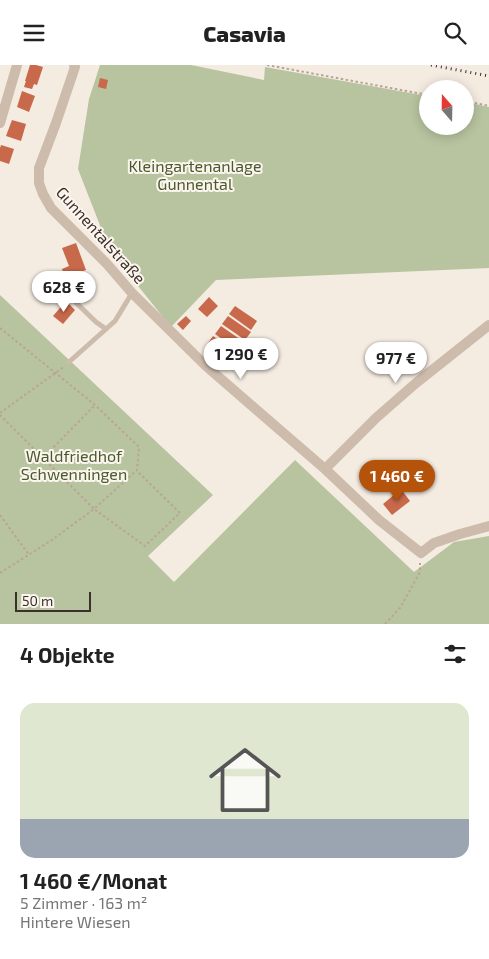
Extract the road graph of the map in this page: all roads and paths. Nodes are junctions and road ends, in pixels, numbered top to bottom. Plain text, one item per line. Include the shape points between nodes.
1 (17, 65) edge
2 (74, 65) edge
3 (267, 65) edge
4 (419, 93) edge
5 (474, 103) edge
6 (489, 106) edge
7 (0, 123) edge
8 (66, 293) dead end
9 (132, 293) junction
10 (489, 325) edge
11 (0, 328) edge
12 (106, 329) junction
13 (4, 331) junction
14 (0, 333) edge
15 (69, 362) joint
16 (56, 373) junction
17 (95, 405) junction
18 (0, 414) edge
19 (43, 458) junction
20 (325, 469) junction
21 (137, 470) junction
22 (94, 509) junction
23 (0, 515) edge
24 (489, 526) edge
25 (421, 553) junction
26 (29, 555) junction
27 (0, 573) edge
28 (384, 624) edge

1 - 7 street
2 - 9 street, Gunnentalstraße via 39,169 39,183 51,208
3 - 4 path
5 - 6 path
8 - 12 lane
9 - 12 lane via 115,321
9 - 20 street, Gunnentalstraße via 206,366
10 - 20 street via 376,418
11 - 13 path
12 - 15 lane
13 - 14 path
13 - 16 path
15 - 16 path
16 - 17 path
16 - 18 path
17 - 19 path
17 - 21 path via 139,447
18 - 19 path
19 - 22 path
20 - 25 street, Gunnentalstraße via 379,520
21 - 22 path
21 - 22 path via 180,513 145,546
22 - 26 path
23 - 26 path
24 - 25 street via 434,543
25 - 28 path via 420,572 400,608
26 - 27 path

